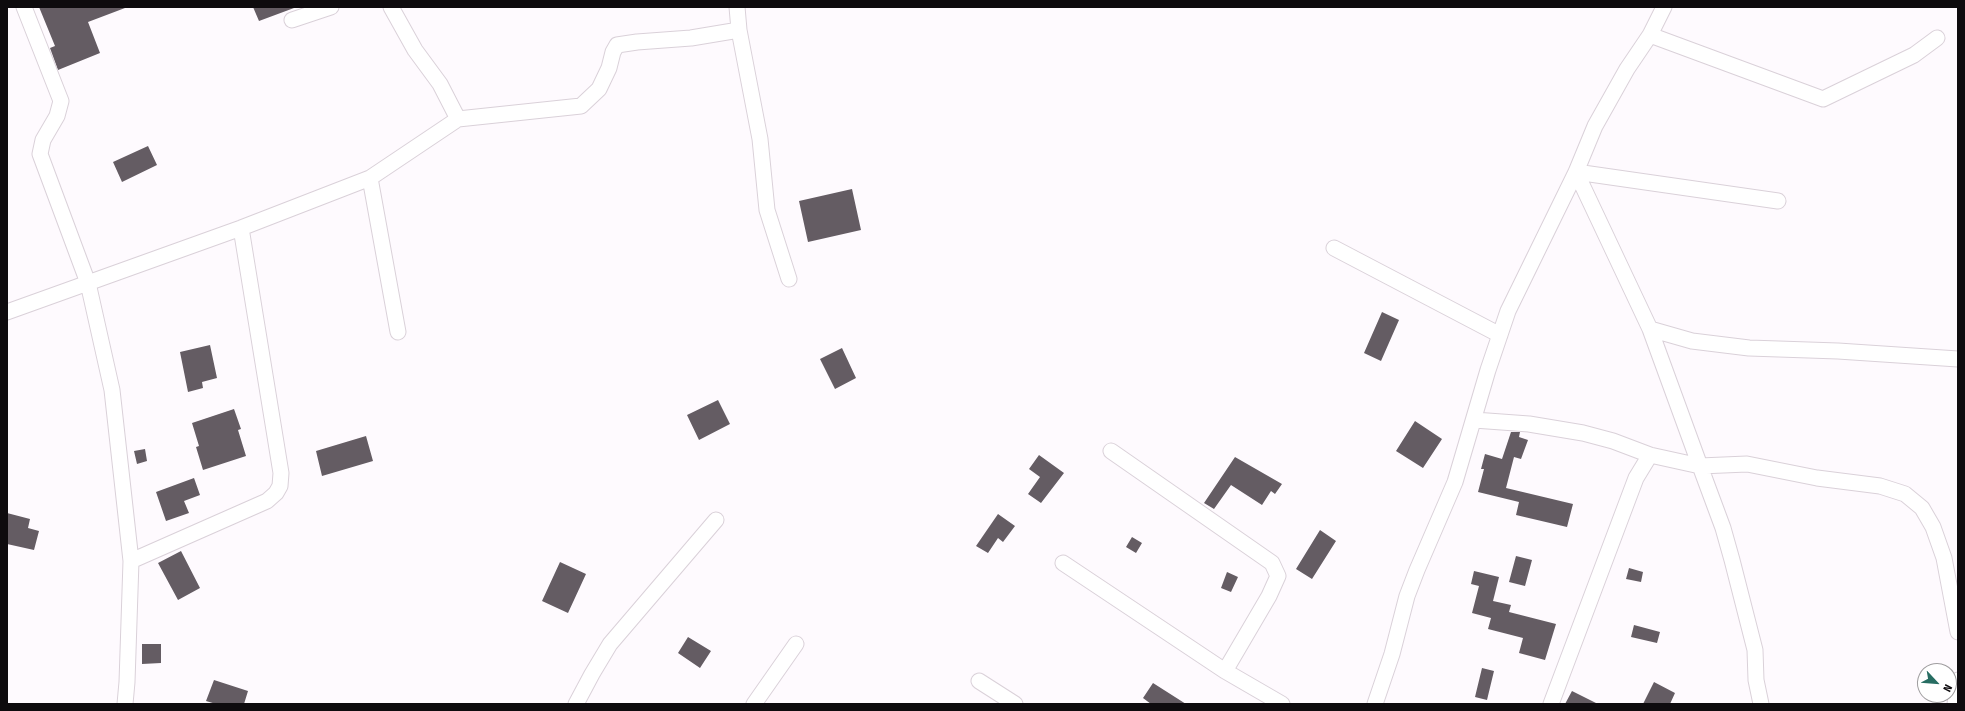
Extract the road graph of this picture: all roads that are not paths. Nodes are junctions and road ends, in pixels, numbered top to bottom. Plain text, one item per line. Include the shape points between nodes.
1 (24, 7) edge
2 (331, 7) edge
3 (391, 7) edge
4 (737, 7) edge
5 (1664, 7) edge
6 (292, 20) dead end
7 (739, 30) junction
8 (1650, 35) junction
9 (1937, 38) dead end
10 (458, 119) junction
11 (1576, 172) junction
12 (370, 178) junction
13 (1778, 201) dead end
14 (241, 228) junction
15 (1334, 248) dead end
16 (789, 279) dead end
17 (88, 283) junction
18 (7, 312) edge
19 (1650, 329) junction
20 (398, 332) dead end
21 (1500, 335) junction
22 (1958, 359) edge
23 (1474, 420) junction
24 (1111, 451) dead end
25 (1650, 455) junction
26 (1700, 466) junction
27 (716, 520) dead end
28 (131, 561) junction
29 (1063, 563) dead end
30 (1958, 632) edge
31 (796, 644) dead end
32 (1225, 671) junction
33 (1958, 680) edge
34 (979, 681) dead end
35 (125, 704) edge
36 (576, 704) edge
37 (754, 704) edge
38 (1015, 704) edge
39 (1282, 704) edge
40 (1375, 704) edge
41 (1551, 704) edge
42 (1761, 704) edge
43 (1955, 704) edge

1 - 17 street via 60,101 57,116 43,140 40,154
2 - 6 street
3 - 10 street via 415,50 440,84
4 - 7 street
5 - 8 street
7 - 10 street via 691,38 617,45 599,89 581,106
7 - 16 street via 760,139 767,210
8 - 9 street via 1823,98 1914,55
8 - 11 street via 1627,69 1595,126
10 - 12 street
11 - 13 street
11 - 19 street
11 - 21 street via 1508,311
12 - 14 street
12 - 20 street
14 - 17 street
14 - 28 street via 279,458 280,486 267,501
15 - 21 street
17 - 18 street
17 - 28 street via 112,390
19 - 22 street via 1692,342 1749,348
19 - 26 street
21 - 23 street
23 - 25 street via 1529,424 1583,433
23 - 40 street via 1455,482 1410,590
24 - 32 street via 1272,562 1278,576
25 - 26 street
25 - 41 street via 1636,478
26 - 30 street via 1747,464 1817,478 1880,486 1905,494 1922,508 1933,527 1944,558
26 - 42 street via 1732,560 1755,650 1756,680
27 - 36 street via 610,644
28 - 35 street
29 - 32 street
31 - 37 street
32 - 39 street
33 - 43 street
34 - 38 street

